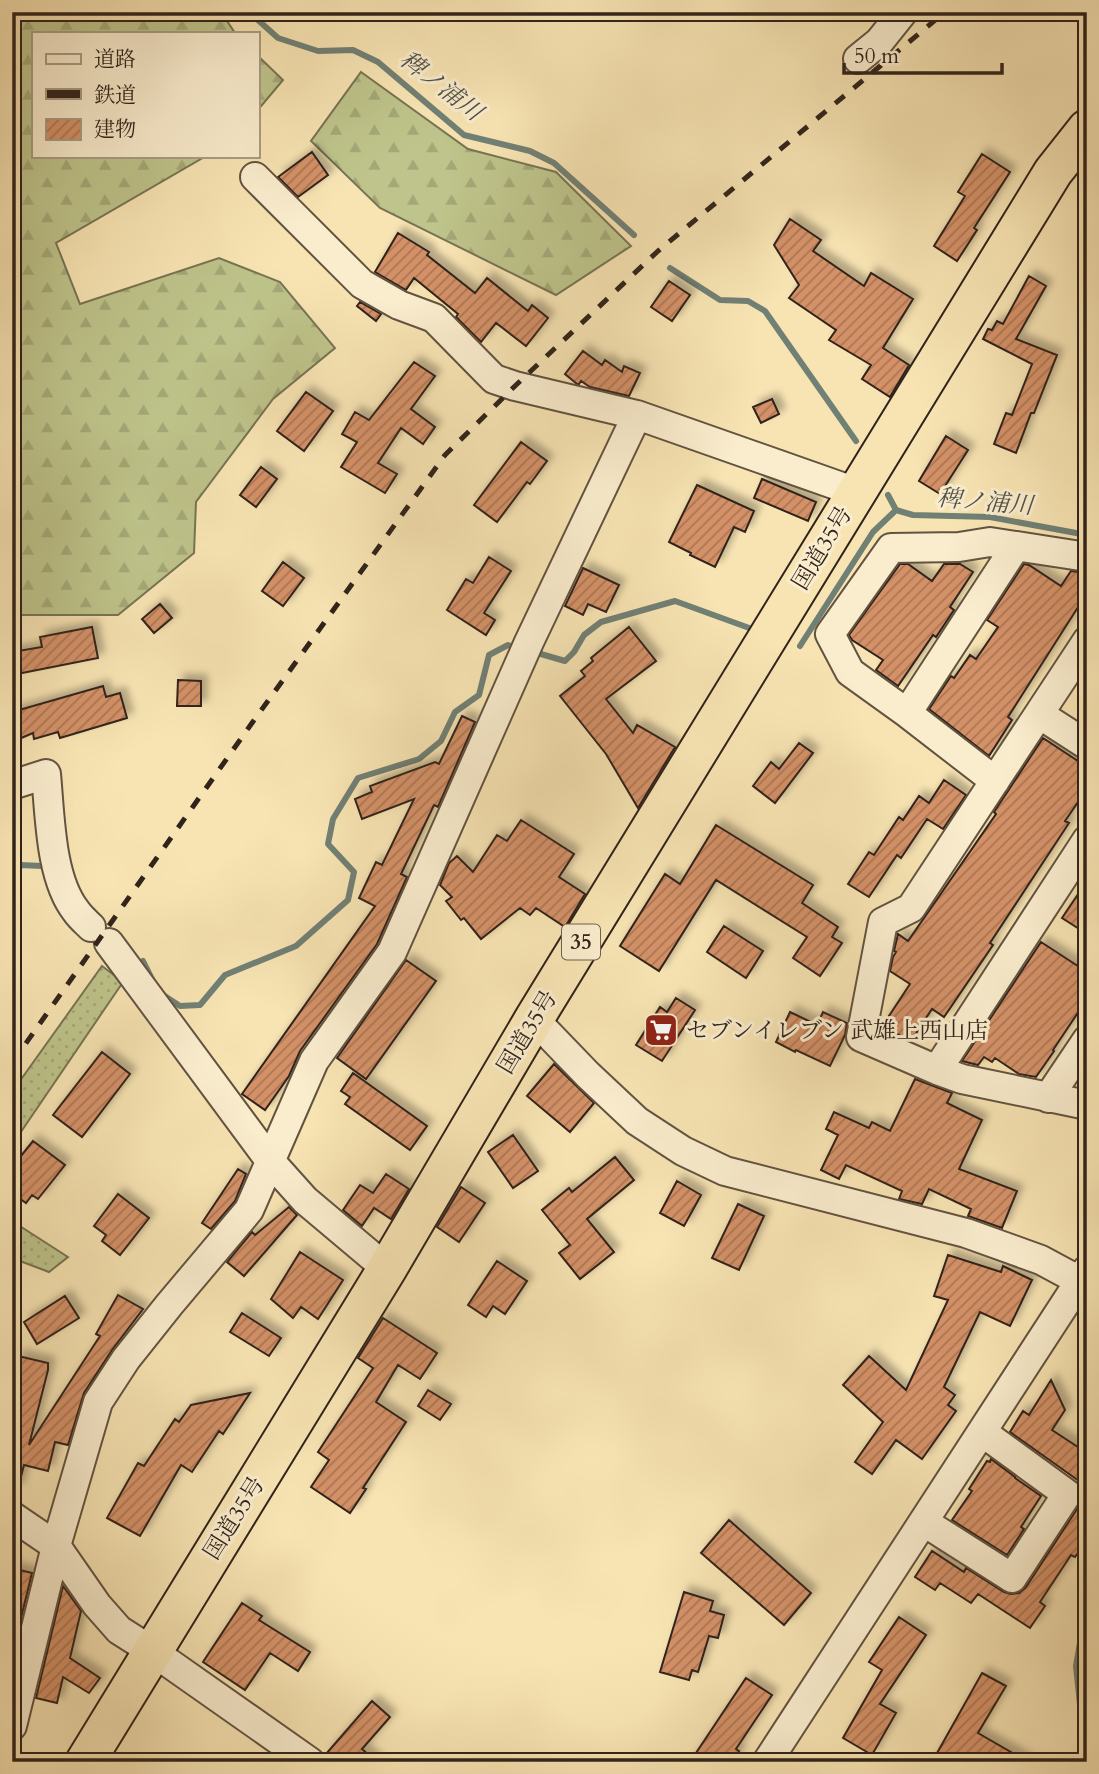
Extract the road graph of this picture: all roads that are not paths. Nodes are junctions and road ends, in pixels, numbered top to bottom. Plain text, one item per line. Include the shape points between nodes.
1 (903, 12) edge
2 (858, 59) dead end
3 (1087, 129) edge
4 (255, 177) dead end
5 (637, 415) junction
6 (856, 492) junction
7 (1016, 546) junction
8 (1087, 557) edge
9 (1087, 641) edge
10 (907, 713) junction
11 (1039, 714) junction
12 (1087, 746) edge
13 (995, 781) junction
14 (12, 785) edge
15 (1087, 840) edge
16 (534, 1019) junction
17 (1087, 1040) edge
18 (937, 1070) junction
19 (1048, 1098) junction
20 (1087, 1105) edge
21 (271, 1163) junction
22 (387, 1269) junction
23 (1084, 1279) edge
24 (982, 1432) junction
25 (12, 1516) edge
26 (924, 1522) junction
27 (57, 1546) junction
28 (152, 1651) junction
29 (12, 1726) edge
30 (85, 1762) edge
31 (310, 1762) edge
32 (767, 1762) edge

1 - 2 street
3 - 6 highway, 国道35号 / 35 via 1053,172
4 - 5 street via 362,284 399,306 435,318 494,379
5 - 6 street
5 - 21 street via 525,652 393,952 314,1061
6 - 16 highway, 国道35号 / 35
7 - 8 street
7 - 10 street
7 - 10 street via 990,542 891,548 830,634 850,672
9 - 11 street
10 - 13 street
11 - 12 street
11 - 13 street
13 - 18 street via 911,908 883,922 861,1037
14 - 21 street via 46,774 55,862 75,910 100,935
15 - 18 street
16 - 22 highway, 国道35号 / 35
16 - 23 street via 637,1121 683,1152 725,1171 966,1233
17 - 19 street
18 - 19 street
19 - 20 street
21 - 22 street via 304,1200
21 - 27 street via 249,1210 126,1359 98,1402
22 - 28 highway, 国道35号 / 35
23 - 24 street
24 - 26 street
24 - 26 street via 1067,1494 1012,1578
25 - 27 street
26 - 32 street
27 - 28 street via 119,1630
27 - 29 street
28 - 30 highway, 国道35号 / 35
28 - 31 street

